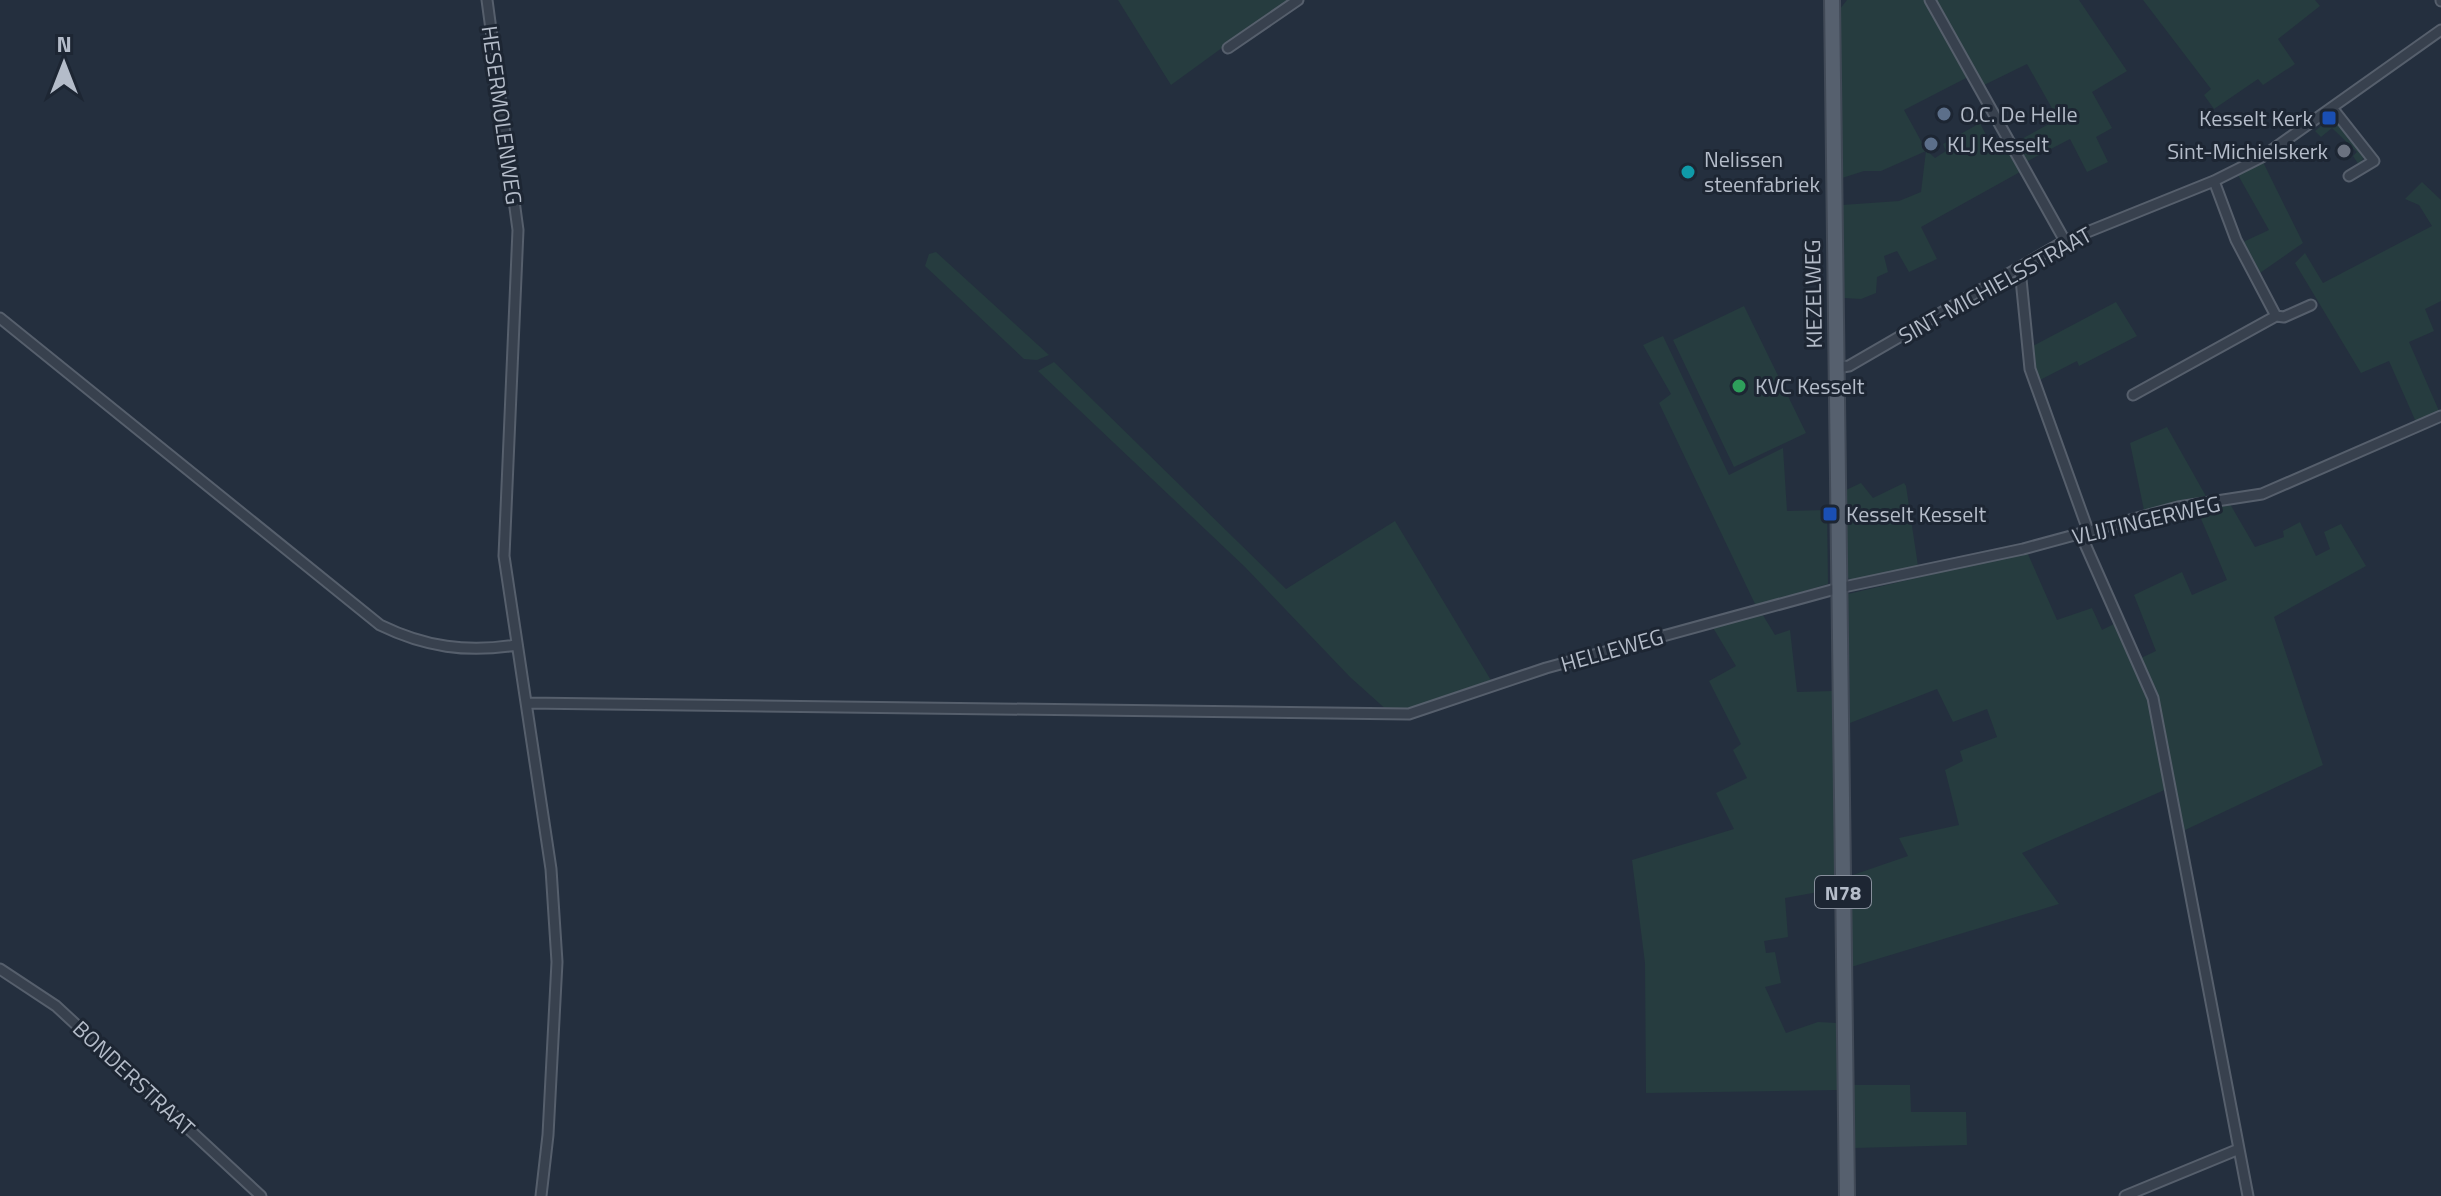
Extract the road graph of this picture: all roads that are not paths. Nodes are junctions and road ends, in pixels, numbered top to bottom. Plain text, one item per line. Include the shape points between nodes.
1 (487, 0) edge
2 (1298, 0) edge
3 (1832, 0) edge
4 (1930, 0) edge
5 (2441, 30) edge
6 (1228, 48) dead end
7 (2333, 109) junction
8 (2349, 176) dead end
9 (2214, 181) junction
10 (2065, 241) junction
11 (2020, 269) junction
12 (2311, 305) dead end
13 (2276, 316) junction
14 (0, 318) edge
15 (1836, 368) junction
16 (2133, 395) dead end
17 (2441, 416) edge
18 (2085, 534) junction
19 (1839, 588) junction
20 (516, 645) junction
21 (526, 703) junction
22 (0, 969) edge
23 (2239, 1149) junction
24 (261, 1196) edge
25 (541, 1196) edge
26 (1847, 1196) edge
27 (2125, 1196) edge
28 (2248, 1196) edge

1 - 20 street, HESERMOLENWEG via 518,230 503,532
2 - 6 street
3 - 15 main road, KIEZELWEG / N78
4 - 10 street
5 - 7 street, SINT-MICHIELSSTRAAT
7 - 8 street via 2374,161
7 - 9 street, SINT-MICHIELSSTRAAT via 2262,157
9 - 10 street, SINT-MICHIELSSTRAAT
9 - 13 street via 2236,240
10 - 11 street, SINT-MICHIELSSTRAAT
11 - 15 street, SINT-MICHIELSSTRAAT via 1849,366
11 - 18 street via 2030,369
12 - 13 street
13 - 16 street
14 - 20 street via 380,625 457,649
15 - 19 main road, KIEZELWEG / N78
17 - 18 street, VLIJTINGERWEG via 2284,488 2161,511
18 - 19 street, VLIJTINGERWEG
18 - 23 street via 2153,698
19 - 21 street, HELLEWEG via 1546,668 1430,708 1387,715
19 - 26 main road, N78
20 - 21 street, HESERMOLENWEG
21 - 25 street, HESERMOLENWEG via 551,869 557,962
22 - 24 street, BONDERSTRAAT via 56,1006
23 - 27 street
23 - 28 street

